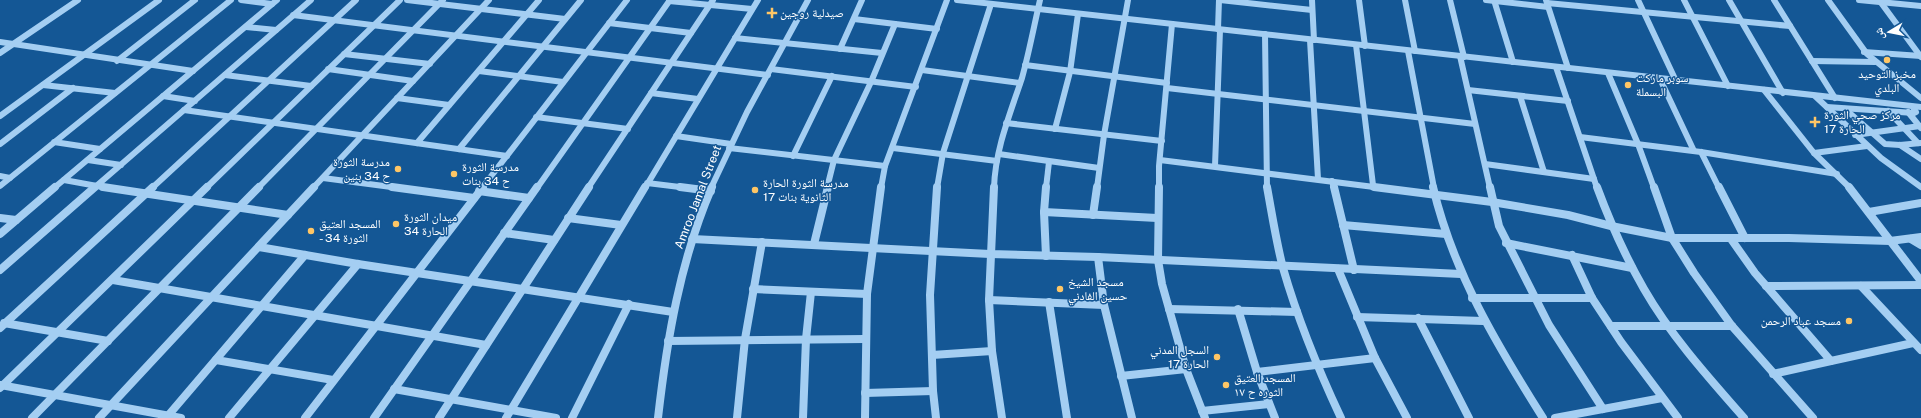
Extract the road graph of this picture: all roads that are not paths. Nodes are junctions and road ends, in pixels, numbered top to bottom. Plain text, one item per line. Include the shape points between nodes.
1 (78, 0) edge
2 (159, 0) edge
3 (196, 0) edge
4 (231, 0) edge
5 (241, 0) edge
6 (311, 0) edge
7 (356, 0) edge
8 (400, 0) edge
9 (407, 0) edge
10 (489, 0) edge
11 (540, 0) edge
12 (581, 0) edge
13 (626, 0) edge
14 (758, 0) edge
15 (808, 0) edge
16 (862, 0) edge
17 (947, 0) edge
18 (957, 0) edge
19 (1040, 0) edge
20 (1128, 0) edge
21 (1219, 0) edge
22 (1312, 0) edge
23 (1359, 0) edge
24 (1405, 0) edge
25 (1450, 0) edge
26 (1486, 0) edge
27 (1494, 0) edge
28 (1593, 0) edge
29 (1638, 0) edge
30 (1684, 0) edge
31 (1729, 0) edge
32 (1774, 0) edge
33 (1828, 0) edge
34 (1859, 0) edge
35 (669, 1) edge
36 (1880, 1) edge
37 (275, 2) edge
38 (442, 2) edge
39 (1266, 2) edge
40 (711, 3) edge
41 (1547, 3) edge
42 (991, 4) junction
43 (1921, 6) edge
44 (1596, 8) junction
45 (481, 9) junction
46 (752, 9) junction
47 (1037, 9) junction
48 (1312, 10) junction
49 (1644, 12) junction
50 (1078, 14) junction
51 (293, 15) junction
52 (527, 15) junction
53 (1693, 17) junction
54 (854, 19) junction
55 (1125, 19) junction
56 (334, 20) junction
57 (565, 20) junction
58 (1742, 22) junction
59 (609, 23) junction
60 (894, 24) junction
61 (1172, 24) junction
62 (373, 25) junction
63 (1790, 26) junction
64 (246, 27) junction
65 (650, 28) junction
66 (937, 29) junction
67 (1219, 29) junction
68 (276, 30) junction
69 (414, 30) junction
70 (691, 33) junction
71 (1265, 34) junction
72 (456, 36) junction
73 (734, 38) junction
74 (1312, 40) junction
75 (0, 42) edge
76 (504, 42) junction
77 (12, 44) junction
78 (785, 44) junction
79 (1356, 45) junction
80 (543, 46) junction
81 (1365, 46) junction
82 (840, 49) junction
83 (1412, 51) junction
84 (586, 52) junction
85 (1864, 52) junction
86 (0, 53) edge
87 (882, 53) junction
88 (344, 54) junction
89 (83, 56) junction
90 (1921, 56) edge
91 (629, 57) junction
92 (1462, 57) junction
93 (386, 59) junction
94 (117, 61) junction
95 (1812, 61) junction
96 (671, 62) junction
97 (1513, 62) junction
98 (1875, 62) junction
99 (430, 64) junction
100 (149, 66) junction
101 (1025, 66) junction
102 (1556, 67) junction
103 (716, 68) junction
104 (1568, 68) junction
105 (328, 70) junction
106 (922, 70) junction
107 (193, 71) junction
108 (479, 71) junction
109 (770, 72) junction
110 (1070, 72) junction
111 (1608, 73) junction
112 (225, 75) junction
113 (370, 75) junction
114 (968, 75) junction
115 (519, 76) junction
116 (832, 76) junction
117 (1114, 77) junction
118 (1660, 79) junction
119 (268, 81) junction
120 (413, 81) junction
121 (1676, 81) junction
122 (564, 82) junction
123 (871, 82) junction
124 (1020, 83) junction
125 (43, 85) junction
126 (1167, 85) junction
127 (310, 86) junction
128 (1728, 86) junction
129 (916, 87) junction
130 (73, 88) junction
131 (1468, 90) junction
132 (1764, 90) junction
133 (1783, 92) junction
134 (115, 93) junction
135 (651, 93) junction
136 (1217, 94) junction
137 (163, 96) junction
138 (1520, 96) junction
139 (1815, 96) junction
140 (397, 98) junction
141 (1835, 98) junction
142 (1921, 98) edge
143 (698, 99) junction
144 (1266, 99) junction
145 (195, 101) junction
146 (1568, 101) junction
147 (449, 105) junction
148 (1313, 105) junction
149 (1913, 106) junction
150 (1827, 107) junction
151 (1921, 107) edge
152 (1845, 109) junction
153 (184, 110) junction
154 (1364, 111) junction
155 (1888, 111) junction
156 (1908, 112) junction
157 (0, 116) edge
158 (230, 116) junction
159 (536, 117) junction
160 (1420, 118) junction
161 (273, 122) junction
162 (582, 123) junction
163 (1006, 123) junction
164 (1475, 124) junction
165 (1920, 127) edge
166 (317, 128) junction
167 (1055, 128) junction
168 (1904, 128) junction
169 (628, 129) junction
170 (1873, 133) junction
171 (364, 134) junction
172 (1104, 135) junction
173 (1855, 135) junction
174 (676, 136) junction
175 (1580, 137) junction
176 (1162, 141) junction
177 (54, 142) junction
178 (417, 143) junction
179 (1919, 143) edge
180 (0, 144) edge
181 (1638, 144) junction
182 (1900, 145) junction
183 (730, 146) junction
184 (1867, 146) junction
185 (893, 148) junction
186 (459, 149) junction
187 (100, 150) junction
188 (1694, 151) junction
189 (1701, 152) junction
190 (943, 153) junction
191 (1814, 153) junction
192 (999, 154) junction
193 (506, 156) junction
194 (793, 156) junction
195 (1921, 159) edge
196 (88, 160) junction
197 (834, 160) junction
198 (1160, 160) junction
199 (996, 162) junction
200 (1049, 162) junction
201 (1485, 164) junction
202 (121, 165) junction
203 (885, 166) junction
204 (1215, 166) junction
205 (1099, 168) junction
206 (1544, 172) junction
207 (1265, 173) junction
208 (1837, 174) junction
209 (0, 176) edge
210 (10, 178) junction
211 (323, 178) junction
212 (1318, 179) junction
213 (1594, 179) junction
214 (64, 180) junction
215 (1332, 181) junction
216 (647, 183) junction
217 (1919, 184) edge
218 (1373, 185) junction
219 (0, 186) edge
220 (97, 186) junction
221 (479, 191) junction
222 (711, 191) junction
223 (1435, 194) junction
224 (146, 195) junction
225 (474, 198) junction
226 (529, 198) junction
227 (191, 201) junction
228 (1492, 202) junction
229 (1920, 204) edge
230 (239, 208) junction
231 (1044, 212) junction
232 (1869, 212) junction
233 (288, 215) junction
234 (1093, 215) junction
235 (0, 218) edge
236 (568, 218) junction
237 (1158, 218) junction
238 (16, 220) junction
239 (621, 225) junction
240 (1343, 225) junction
241 (1612, 226) junction
242 (504, 233) junction
243 (0, 234) edge
244 (1446, 234) junction
245 (1921, 237) edge
246 (1672, 238) junction
247 (1745, 238) junction
248 (692, 239) junction
249 (1731, 239) junction
250 (1912, 239) junction
251 (554, 240) junction
252 (1890, 241) junction
253 (762, 242) junction
254 (1506, 243) junction
255 (814, 244) junction
256 (1921, 245) edge
257 (259, 247) junction
258 (872, 248) junction
259 (933, 252) junction
260 (990, 254) junction
261 (305, 255) junction
262 (1572, 255) junction
263 (1046, 256) junction
264 (1098, 257) junction
265 (1158, 260) junction
266 (358, 264) junction
267 (1283, 266) junction
268 (1632, 268) junction
269 (1338, 269) junction
270 (0, 270) edge
271 (1354, 270) junction
272 (416, 273) junction
273 (1461, 274) junction
274 (113, 280) junction
275 (472, 281) junction
276 (1921, 281) edge
277 (1921, 285) edge
278 (1766, 286) junction
279 (1861, 286) junction
280 (160, 288) junction
281 (523, 288) junction
282 (753, 290) junction
283 (811, 292) junction
284 (867, 294) junction
285 (214, 297) junction
286 (578, 297) junction
287 (1472, 298) junction
288 (1535, 298) junction
289 (1592, 298) junction
290 (989, 300) junction
291 (1049, 302) junction
292 (629, 304) junction
293 (1104, 305) junction
294 (263, 306) junction
295 (1169, 309) junction
296 (1238, 309) junction
297 (673, 312) junction
298 (1297, 312) junction
299 (315, 315) junction
300 (1357, 317) junction
301 (1418, 318) junction
302 (1483, 321) junction
303 (2, 324) edge
304 (376, 324) junction
305 (1611, 326) junction
306 (1668, 326) junction
307 (1732, 326) junction
308 (59, 332) junction
309 (433, 335) junction
310 (865, 338) junction
311 (745, 339) junction
312 (806, 339) junction
313 (108, 341) junction
314 (668, 341) junction
315 (1913, 343) junction
316 (486, 345) junction
317 (1921, 350) edge
318 (992, 351) junction
319 (932, 355) junction
320 (1375, 358) junction
321 (216, 360) junction
322 (1832, 361) junction
323 (1316, 365) junction
324 (1186, 369) junction
325 (269, 370) junction
326 (1258, 372) junction
327 (1773, 374) junction
328 (1121, 376) junction
329 (334, 380) junction
330 (1, 386) edge
331 (394, 389) junction
332 (933, 391) junction
333 (865, 393) junction
334 (56, 394) junction
335 (1662, 398) junction
336 (451, 400) junction
337 (1269, 404) junction
338 (111, 406) junction
339 (1603, 409) junction
340 (511, 410) junction
341 (1204, 414) edge
342 (167, 417) edge
343 (32, 418) edge
344 (99, 418) edge
345 (181, 418) edge
346 (229, 418) edge
347 (305, 418) edge
348 (374, 418) edge
349 (439, 418) edge
350 (506, 418) edge
351 (556, 418) edge
352 (572, 418) edge
353 (658, 418) edge
354 (737, 418) edge
355 (804, 418) edge
356 (865, 418) edge
357 (936, 418) edge
358 (1002, 418) edge
359 (1067, 418) edge
360 (1132, 418) edge
361 (1275, 418) edge
362 (1341, 418) edge
363 (1407, 418) edge
364 (1469, 418) edge
365 (1543, 418) edge
366 (1555, 418) edge
367 (1678, 418) edge
368 (1744, 418) edge
369 (1813, 418) edge

1 - 77 street
2 - 89 street
3 - 94 street
4 - 100 street
5 - 37 street
6 - 51 street
7 - 56 street
8 - 62 street
9 - 38 street
10 - 45 street
11 - 52 street
12 - 57 street
13 - 59 street
14 - 46 street
15 - 78 street, Amroo Jamal Street
16 - 54 street
17 - 66 street
18 - 42 street
19 - 47 street
20 - 55 street
21 - 39 street
21 - 67 street
22 - 48 street
23 - 81 street
24 - 83 street
25 - 92 street
26 - 27 street
27 - 41 street
27 - 97 street
28 - 44 street
29 - 49 street
30 - 53 street
31 - 58 street
32 - 63 street
33 - 85 street
34 - 36 street
35 - 40 street
35 - 65 street
36 - 43 street
36 - 90 street
37 - 64 street
38 - 45 street
38 - 69 street
39 - 48 street
40 - 46 street
40 - 70 street
41 - 44 street
41 - 104 street
42 - 47 street
42 - 114 street
44 - 49 street
45 - 52 street
45 - 72 street
46 - 73 street
47 - 50 street
47 - 101 street
48 - 74 street
49 - 53 street
49 - 121 street
50 - 55 street
50 - 110 street
51 - 56 street
51 - 68 street
52 - 57 street
52 - 76 street
53 - 58 street
53 - 128 street
54 - 60 street
54 - 82 street
55 - 61 street
55 - 117 street
56 - 62 street
56 - 119 street
57 - 80 street
58 - 63 street
58 - 133 street
59 - 65 street
59 - 84 street
60 - 66 street
60 - 87 street
61 - 67 street
61 - 126 street
62 - 69 street
62 - 88 street
63 - 95 street
64 - 68 street
64 - 107 street
65 - 70 street
65 - 91 street
66 - 106 street
67 - 71 street
67 - 136 street
68 - 112 street
69 - 72 street
69 - 93 street
70 - 96 street
71 - 74 street
71 - 144 street
72 - 76 street
72 - 99 street
73 - 78 street
73 - 103 street
74 - 79 street
74 - 148 street
75 - 77 street
76 - 80 street
76 - 108 street
77 - 86 street
77 - 89 street
78 - 82 street
78 - 109 street, Amroo Jamal Street
79 - 81 street
79 - 154 street
80 - 84 street
80 - 115 street
81 - 83 street
82 - 87 street
83 - 92 street
83 - 160 street
84 - 91 street
84 - 122 street
85 - 90 street
85 - 98 street
87 - 123 street
88 - 93 street
88 - 105 street
89 - 94 street
89 - 125 street
91 - 96 street
91 - 162 street
92 - 97 street
92 - 131 street
93 - 99 street
93 - 113 street
94 - 100 street
95 - 98 street
95 - 141 street
96 - 103 street
96 - 135 street
97 - 102 street
98 - 142 street
99 - 120 street
100 - 107 street
100 - 134 street
101 - 110 street
101 - 124 street
102 - 104 street
102 - 146 street
103 - 109 street
103 - 143 street
104 - 111 street
105 - 113 street
105 - 127 street
106 - 114 street
106 - 129 street
107 - 137 street
108 - 115 street
108 - 147 street
109 - 116 street
109 - 183 street, Amroo Jamal Street
110 - 117 street
110 - 167 street
111 - 118 street
111 - 181 street
112 - 119 street
112 - 145 street
113 - 120 street
113 - 166 street
114 - 124 street
114 - 190 street
115 - 122 street
115 - 186 street
116 - 123 street
116 - 194 street
117 - 126 street
117 - 172 street
118 - 121 street
118 - 188 street
119 - 127 street
119 - 158 street
120 - 140 street
121 - 128 street
122 - 159 street
123 - 129 street
123 - 197 street
124 - 163 street
125 - 130 street
125 - 157 street
126 - 136 street
126 - 176 street
127 - 161 street
128 - 132 street
129 - 185 street
130 - 134 street
130 - 180 street
131 - 138 street
131 - 164 street
132 - 133 street
132 - 191 street
133 - 139 street
134 - 177 street
135 - 143 street
135 - 169 street
136 - 144 street
136 - 204 street
137 - 145 street
137 - 187 street
138 - 146 street
138 - 206 street
139 - 141 street
139 - 150 street
140 - 147 street
140 - 171 street
141 - 149 street
143 - 174 street
144 - 148 street
144 - 207 street
145 - 153 street
146 - 175 street
147 - 178 street
148 - 154 street
148 - 212 street
149 - 151 street
149 - 156 street via 1916,112
150 - 152 street
150 - 173 street
152 - 155 street
152 - 170 street
153 - 158 street
153 - 202 street
154 - 160 street
154 - 218 street
155 - 156 street
155 - 168 street
156 - 165 street
158 - 161 street
158 - 224 street
159 - 162 street
159 - 193 street
160 - 164 street
160 - 223 street
161 - 166 street
161 - 227 street
162 - 169 street
162 - 226 street
163 - 167 street
163 - 192 street
164 - 201 street
165 - 168 street
166 - 171 street
166 - 230 street
167 - 172 street
168 - 170 street
168 - 179 street
169 - 236 street
170 - 173 street
170 - 182 street via 1885,144
171 - 178 street
171 - 211 street
172 - 176 street
172 - 205 street
173 - 184 street
174 - 183 street
174 - 216 street
175 - 181 street
175 - 213 street
176 - 198 street
177 - 187 street
177 - 210 street
178 - 186 street
179 - 182 street
181 - 188 street
181 - 246 street
182 - 195 street
183 - 194 street
183 - 222 street, Amroo Jamal Street
184 - 191 street
184 - 217 street
185 - 190 street
185 - 203 street
186 - 193 street
187 - 196 street
188 - 189 street
189 - 208 street
189 - 247 street
190 - 199 street
190 - 259 street via 935,201
191 - 208 street
192 - 199 street
192 - 200 street
193 - 221 street
194 - 197 street
196 - 202 street
196 - 214 street
197 - 203 street
197 - 255 street
198 - 204 street
198 - 237 street
199 - 260 street
200 - 205 street
200 - 231 street
201 - 206 street
201 - 228 street
202 - 220 street
203 - 258 street
204 - 207 street
205 - 234 street
206 - 213 street
207 - 212 street
207 - 267 street
208 - 232 street
209 - 210 street
210 - 219 street
211 - 225 street
211 - 233 street
212 - 215 street
213 - 241 street
214 - 220 street
214 - 238 street
215 - 218 street
215 - 240 street
216 - 222 street
216 - 239 street
218 - 223 street
220 - 224 street
220 - 270 street
221 - 225 street
221 - 226 street
222 - 248 street, Amroo Jamal Street
223 - 228 street
223 - 244 street
224 - 227 street
224 - 303 street
225 - 272 street
226 - 242 street
227 - 230 street
227 - 274 street
228 - 241 street via 1568,215
228 - 254 street
229 - 232 street
230 - 233 street
230 - 280 street
231 - 234 street
231 - 263 street
232 - 252 street
233 - 257 street
234 - 237 street
235 - 238 street
236 - 239 street
236 - 251 street
237 - 265 street
238 - 243 street
239 - 286 street
240 - 244 street
240 - 271 street
241 - 246 street
241 - 268 street
242 - 251 street
242 - 275 street
244 - 273 street
245 - 250 street
246 - 249 street
246 - 307 street
247 - 249 street
247 - 252 street
248 - 253 street
248 - 297 street, Amroo Jamal Street
249 - 278 street
250 - 252 street
250 - 256 street
251 - 281 street
252 - 276 street
253 - 255 street
253 - 282 street
254 - 262 street
254 - 288 street
255 - 258 street
257 - 261 street
257 - 285 street
258 - 259 street
258 - 284 street
259 - 260 street
259 - 319 street via 930,295
260 - 263 street
260 - 290 street
261 - 266 street
261 - 294 street
262 - 268 street
262 - 289 street
263 - 264 street
264 - 265 street
264 - 293 street
265 - 267 street
265 - 295 street
266 - 272 street
266 - 299 street
267 - 269 street
267 - 298 street
268 - 306 street
269 - 271 street
269 - 300 street
271 - 273 street
272 - 275 street
272 - 304 street
273 - 287 street
274 - 280 street
274 - 308 street
275 - 281 street
275 - 309 street
277 - 279 street
278 - 279 street
278 - 322 street
279 - 315 street
280 - 285 street
280 - 313 street
281 - 286 street
281 - 316 street
282 - 283 street
282 - 311 street
283 - 284 street
283 - 312 street
284 - 310 street
285 - 294 street
285 - 338 street
286 - 292 street
286 - 340 street
287 - 288 street
287 - 302 street
288 - 289 street
288 - 339 street via 1563,348
289 - 305 street
290 - 291 street
290 - 318 street
291 - 293 street
291 - 359 street
292 - 297 street
292 - 352 street
293 - 328 street
294 - 299 street
294 - 321 street
295 - 296 street
295 - 324 street
296 - 298 street
296 - 326 street
297 - 314 street, Amroo Jamal Street
298 - 323 street
299 - 304 street
299 - 325 street
300 - 301 street
300 - 320 street
301 - 302 street
301 - 364 street
302 - 365 street
303 - 308 street
304 - 309 street
304 - 329 street
305 - 306 street
305 - 335 street
306 - 307 street
306 - 368 street
307 - 327 street
308 - 313 street
308 - 330 street
309 - 316 street
309 - 331 street
310 - 312 street
310 - 333 street
311 - 312 street
311 - 314 street
311 - 354 street
312 - 355 street
313 - 334 street
314 - 353 street, Amroo Jamal Street
315 - 317 street
315 - 322 street
316 - 336 street
318 - 319 street
318 - 358 street
319 - 332 street
320 - 323 street
320 - 363 street
321 - 325 street
321 - 342 street
322 - 327 street
323 - 326 street
323 - 362 street
324 - 328 street
324 - 341 street
325 - 329 street
325 - 346 street
326 - 337 street
327 - 369 street
328 - 360 street
329 - 347 street
330 - 334 street
331 - 336 street
331 - 348 street
332 - 333 street
332 - 357 street
333 - 356 street
334 - 338 street
334 - 343 street
335 - 339 street
335 - 367 street
336 - 340 street
336 - 349 street
337 - 341 street
337 - 361 street
338 - 342 street
338 - 344 street
339 - 366 street
340 - 350 street
340 - 351 street
342 - 345 street

